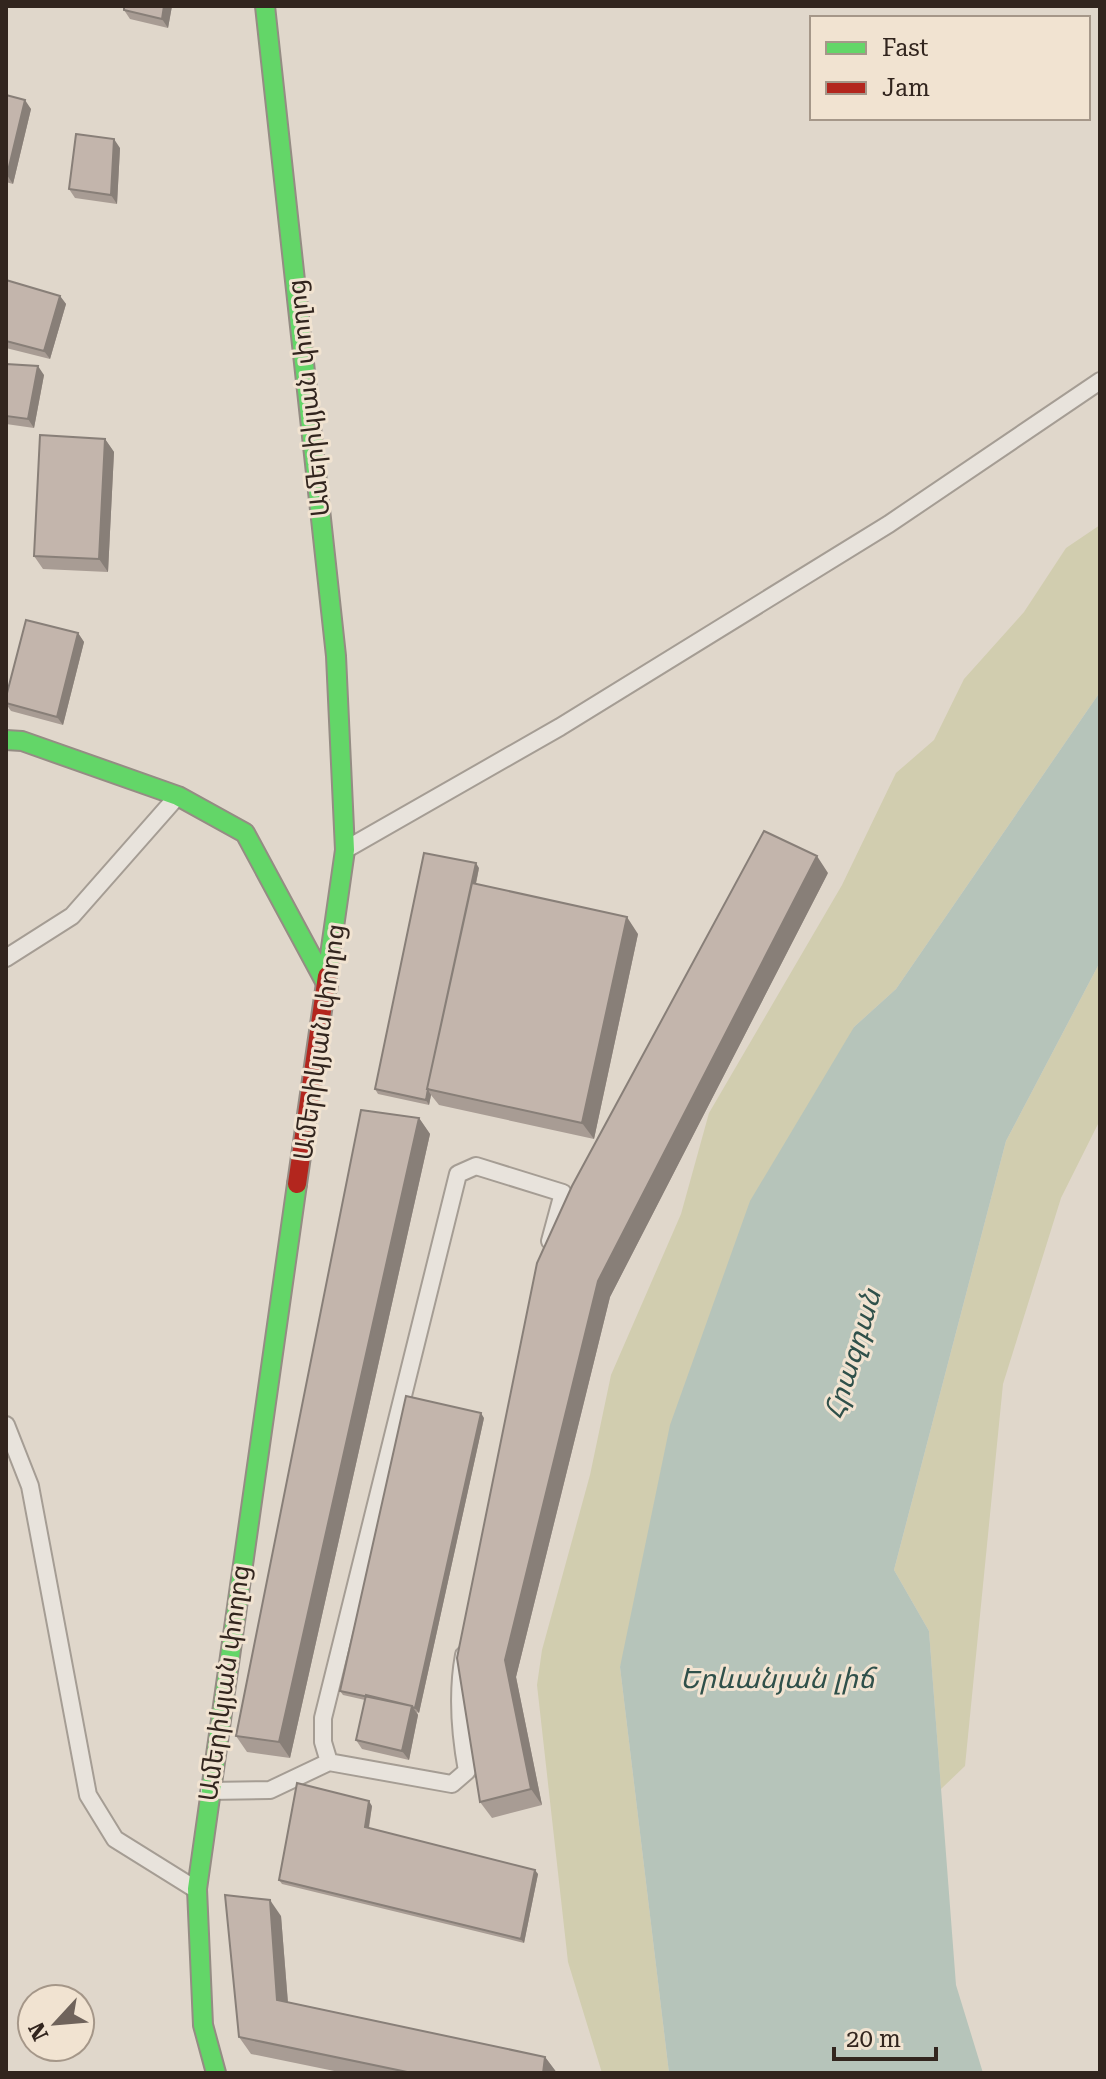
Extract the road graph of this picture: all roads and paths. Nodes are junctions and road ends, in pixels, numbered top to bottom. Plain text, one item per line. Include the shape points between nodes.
1 (265, 6) edge
2 (1100, 381) edge
3 (6, 740) edge
4 (178, 796) junction
5 (345, 850) junction
6 (6, 958) edge
7 (328, 987) junction
8 (582, 1180) edge
9 (563, 1193) junction
10 (548, 1251) edge
11 (6, 1425) edge
12 (467, 1633) edge
13 (329, 1762) junction
14 (208, 1791) junction
15 (197, 1889) junction
16 (216, 2073) edge

1 - 5 street, Ամերիկյան փողոց via 336,656
2 - 5 lane via 889,524 560,727
3 - 4 street via 22,741
4 - 6 lane via 72,916
4 - 7 street via 245,833
5 - 7 street, Ամերիկյան փողոց
7 - 14 street, Ամերիկյան փողոց
8 - 9 lane
9 - 10 lane
9 - 13 lane via 476,1166 466,1167 454,1183 323,1718
11 - 15 lane via 30,1486 88,1795 115,1839
12 - 13 lane via 460,1677 467,1771 462,1779 452,1784
13 - 14 lane via 270,1790
14 - 15 street, Ամերիկյան փողոց
15 - 16 street, Ամերիկյան փողոց via 203,2025

